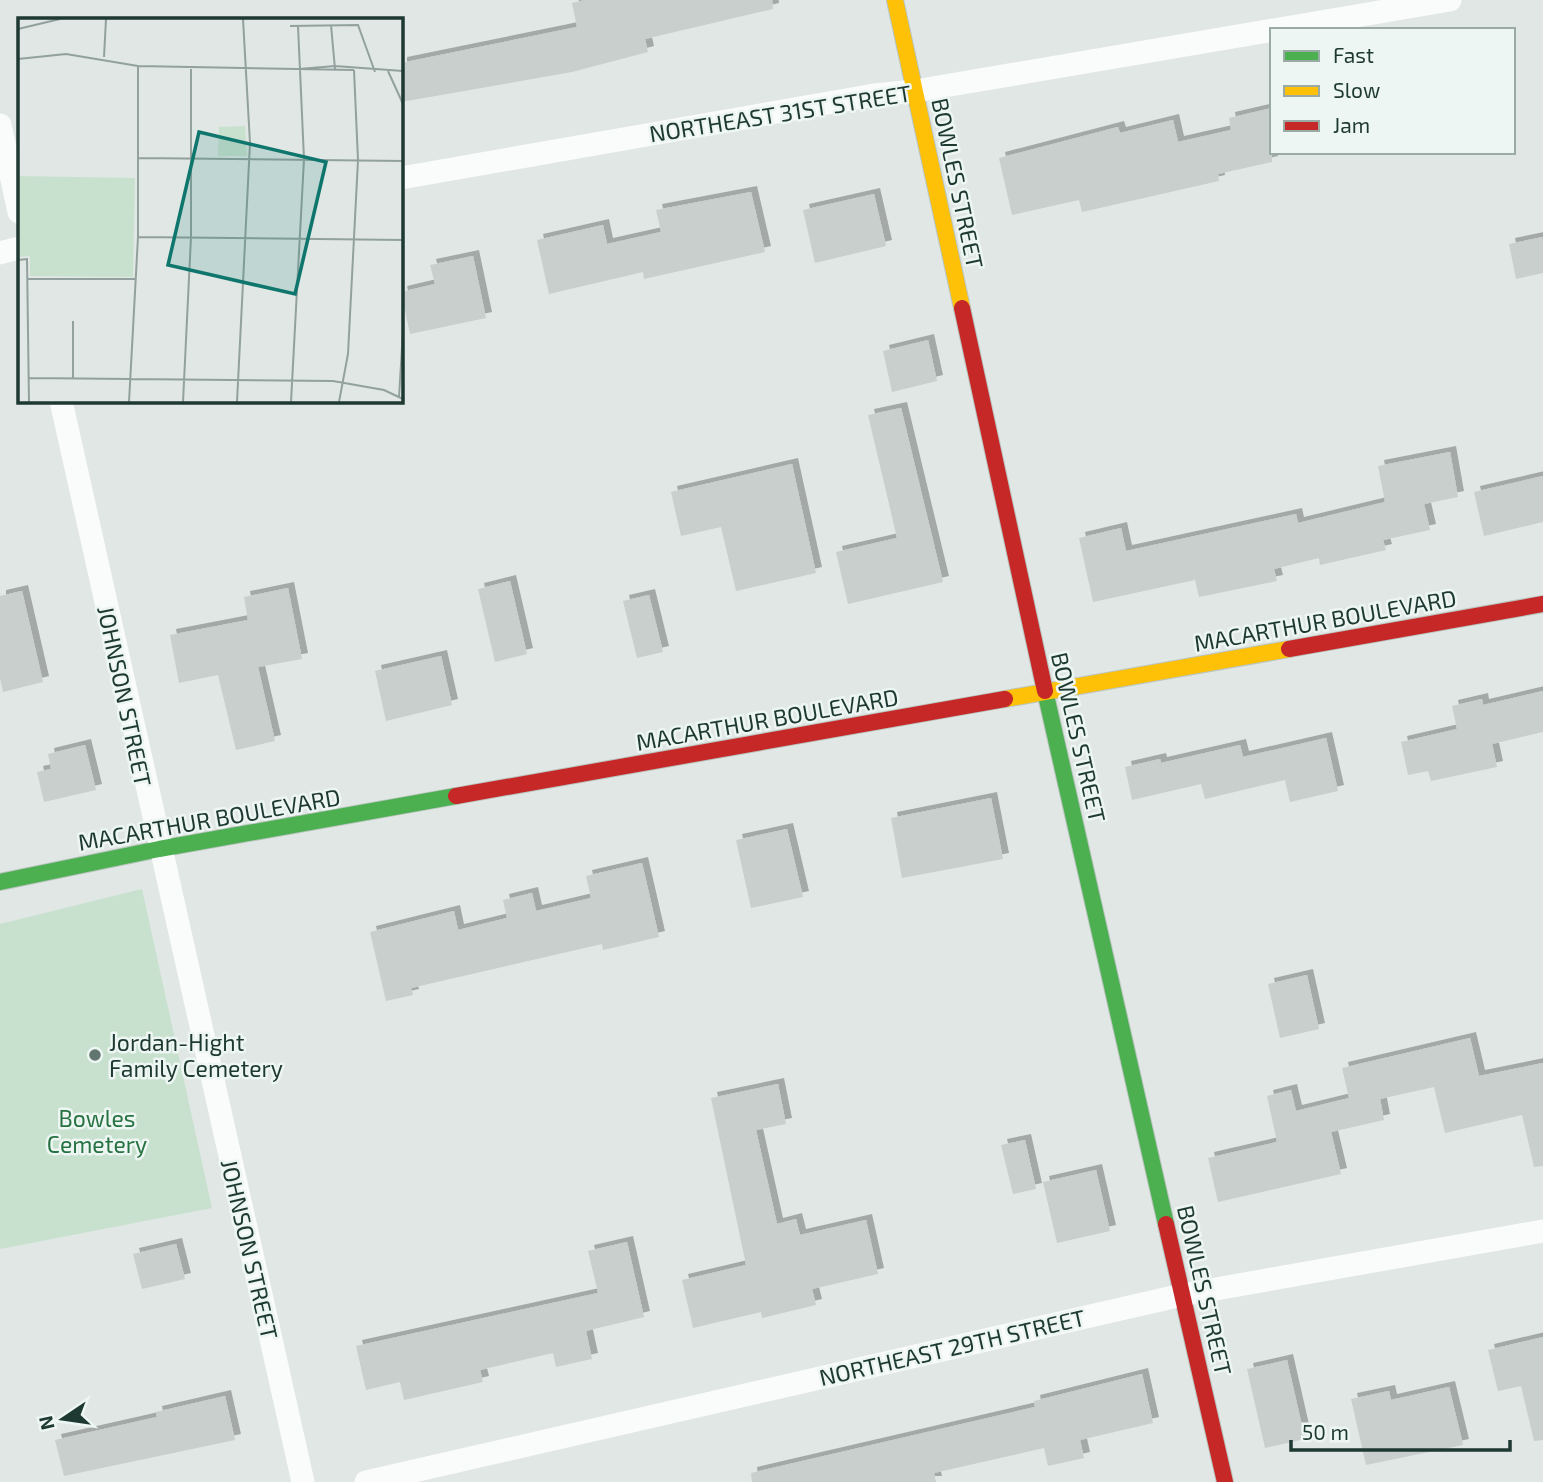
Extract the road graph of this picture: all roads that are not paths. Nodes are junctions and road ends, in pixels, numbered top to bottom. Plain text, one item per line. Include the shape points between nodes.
1 (895, 0) edge
2 (1450, 0) edge
3 (1285, 28) edge
4 (1270, 31) edge
5 (915, 91) junction
6 (0, 125) edge
7 (402, 178) edge
8 (18, 207) edge
9 (18, 248) edge
10 (0, 253) edge
11 (61, 402) edge
12 (1543, 604) edge
13 (1045, 693) junction
14 (159, 849) junction
15 (0, 882) edge
16 (1543, 1231) edge
17 (1182, 1296) junction
18 (303, 1482) edge
19 (366, 1482) edge
20 (1226, 1482) edge

1 - 5 main road, BOWLES STREET
2 - 3 street, NORTHEAST 31ST STREET
4 - 5 street, NORTHEAST 31ST STREET
5 - 7 street, NORTHEAST 31ST STREET
5 - 13 main road, BOWLES STREET
6 - 8 street
9 - 10 street
11 - 14 street, JOHNSON STREET
12 - 13 main road, MACARTHUR BOULEVARD
13 - 14 main road, MACARTHUR BOULEVARD
13 - 17 main road, BOWLES STREET
14 - 15 main road, MACARTHUR BOULEVARD
14 - 18 street, JOHNSON STREET
16 - 17 street, NORTHEAST 29TH STREET
17 - 19 street, NORTHEAST 29TH STREET
17 - 20 main road, BOWLES STREET

